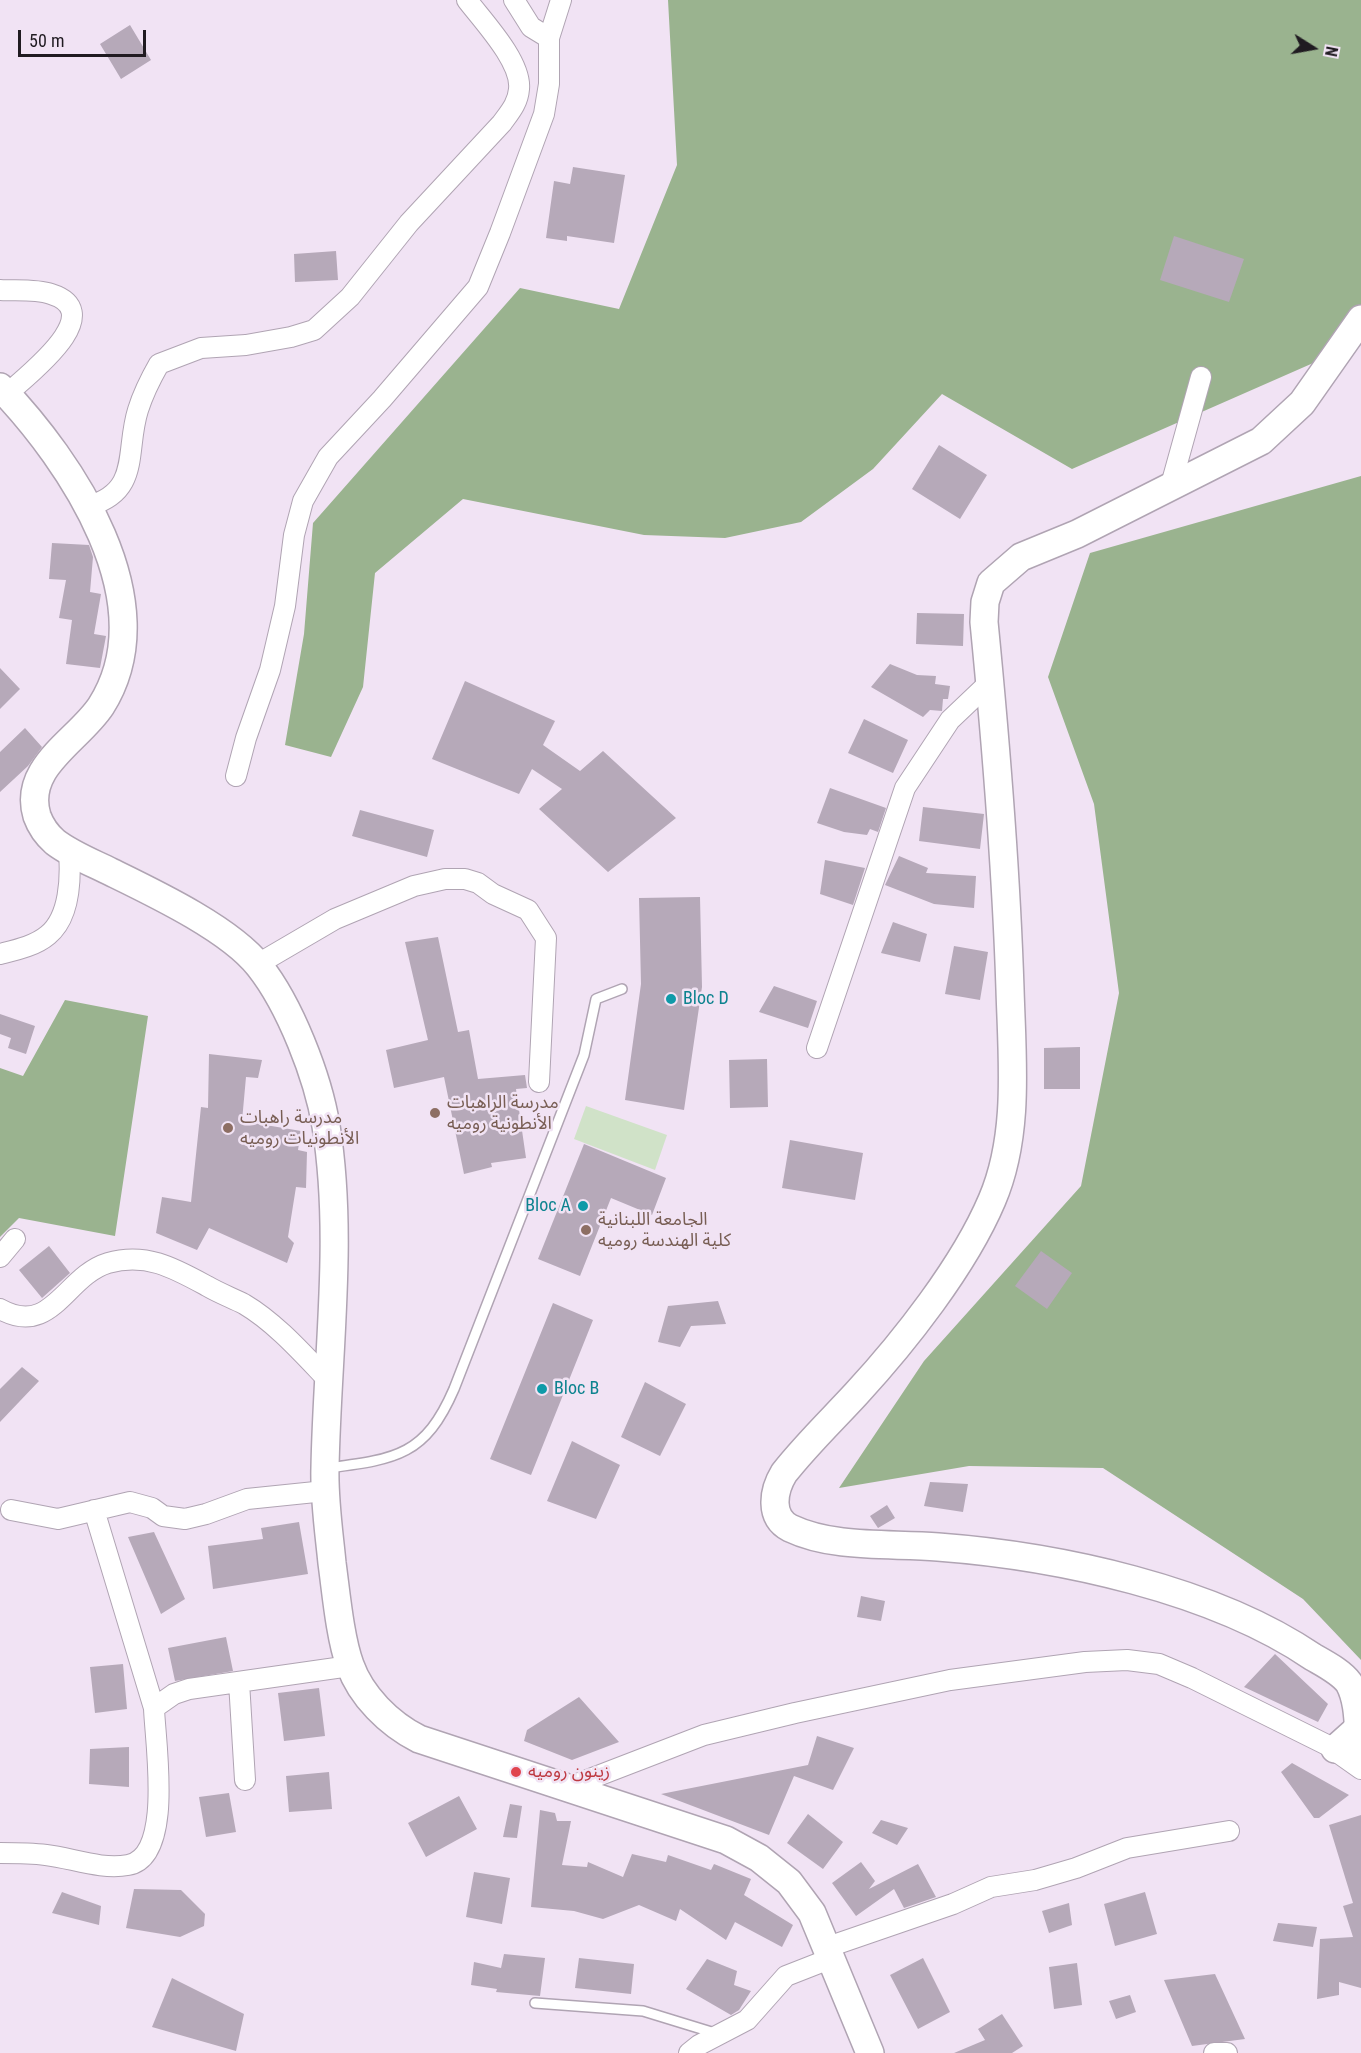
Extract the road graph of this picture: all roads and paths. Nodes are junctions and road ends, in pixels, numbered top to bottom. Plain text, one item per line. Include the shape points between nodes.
1 (467, 0) edge
2 (514, 0) edge
3 (561, 0) edge
4 (549, 38) junction
5 (0, 290) edge
6 (1361, 319) edge
7 (1201, 377) dead end
8 (3, 390) edge
9 (1171, 485) junction
10 (89, 506) junction
11 (990, 682) junction
12 (236, 776) dead end
13 (69, 851) junction
14 (0, 954) edge
15 (258, 964) junction
16 (622, 989) dead end
17 (817, 1048) dead end
18 (539, 1082) dead end
19 (15, 1239) dead end
20 (0, 1257) edge
21 (0, 1309) edge
22 (329, 1381) junction
23 (325, 1480) junction
24 (11, 1510) dead end
25 (94, 1510) junction
26 (350, 1666) junction
27 (239, 1682) junction
28 (154, 1708) junction
29 (1361, 1722) edge
30 (1335, 1749) junction
31 (1361, 1758) edge
32 (1361, 1769) edge
33 (244, 1780) dead end
34 (569, 1787) junction
35 (1229, 1831) dead end
36 (0, 1852) edge
37 (830, 1953) junction
38 (535, 2003) dead end
39 (720, 2035) junction
40 (689, 2053) edge
41 (870, 2053) edge
42 (1215, 2053) edge
43 (1227, 2053) edge

1 - 10 street via 514,64 519,88 515,106 409,224 350,297 314,330 246,345 201,348 159,364 138,411 126,478 106,501
2 - 4 street via 531,27
3 - 4 street
4 - 12 street via 549,84 544,114 478,287 328,457 303,501 270,670
5 - 8 street via 52,294 70,310 72,320 63,342
6 - 9 street via 1302,403 1261,441
7 - 9 street
8 - 10 street
9 - 11 street via 1077,534 1020,557 991,582 984,622
10 - 13 street via 116,576 123,635 117,666 102,705 43,769 37,784 34,798 43,830
11 - 17 street via 950,720 905,788
11 - 29 street via 1008,922 1012,1077 1006,1153 991,1202 959,1260 887,1357 784,1473 776,1485 775,1511 780,1521 791,1528 832,1540 983,1552 1087,1570 1191,1598 1271,1630 1340,1675 1354,1693
13 - 14 street via 71,875 67,896 49,935 32,945
13 - 15 street via 169,902 219,932
15 - 18 street via 335,919 414,886 444,879 478,883 528,910 546,938
15 - 22 street via 295,1031 314,1077 326,1128 333,1222
16 - 23 lane via 596,999 584,1055 438,1423 416,1445
19 - 20 street
21 - 22 street via 28,1319 66,1296 93,1270 107,1263 148,1259 171,1266 244,1304 271,1324
22 - 23 street
23 - 25 street via 185,1519 163,1516 152,1508 129,1502
23 - 26 street via 335,1588
24 - 25 street via 58,1519
25 - 28 street
26 - 27 street
26 - 34 street via 385,1717 401,1730 474,1758
27 - 28 street via 174,1694
27 - 33 street
28 - 36 street via 158,1814 152,1844 144,1856 129,1866
29 - 30 street
29 - 31 street
30 - 32 street
30 - 34 street via 1172,1669 1142,1660 1108,1660 950,1680 795,1713 704,1735
34 - 37 street via 726,1840 759,1858 801,1897 821,1929
35 - 37 street via 1127,1848 1035,1880 990,1887
37 - 39 street via 786,1976 747,2020
37 - 41 street
38 - 39 lane via 643,2011
39 - 40 street
42 - 43 street

